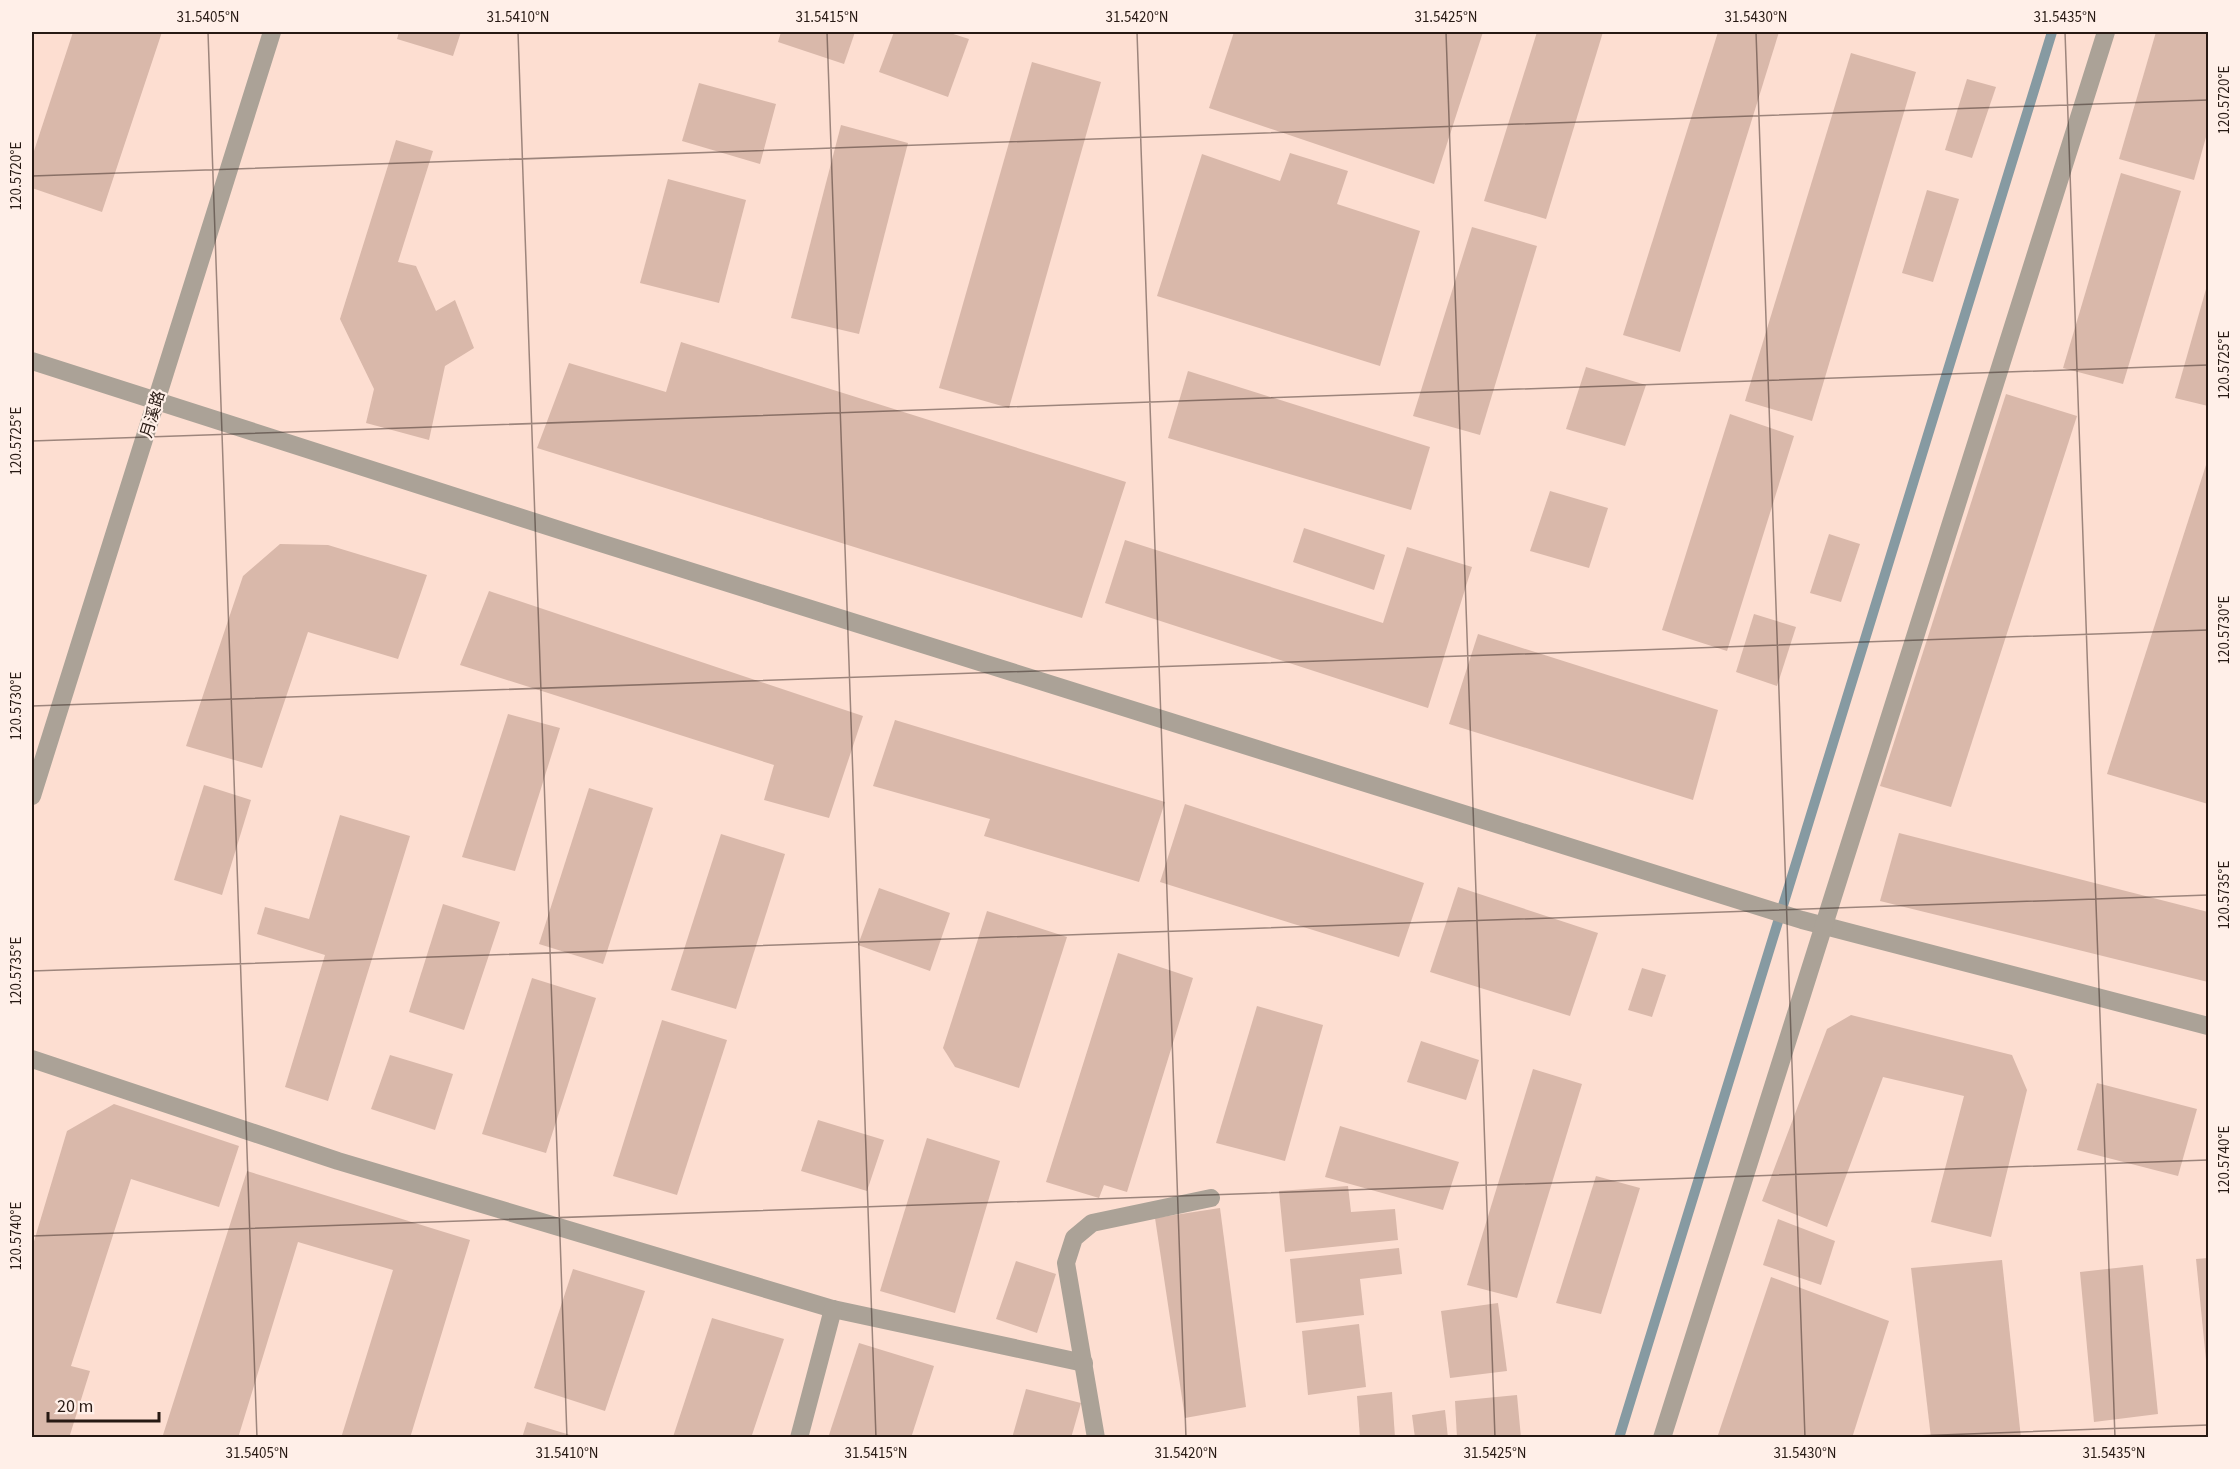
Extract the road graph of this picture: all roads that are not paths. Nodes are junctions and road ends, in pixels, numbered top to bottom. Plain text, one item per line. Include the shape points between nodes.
1 (272, 32) edge
2 (2106, 32) edge
3 (32, 361) edge
4 (157, 399) junction
5 (32, 796) edge
6 (1824, 927) junction
7 (2208, 1026) edge
8 (32, 1059) edge
9 (1211, 1198) dead end
10 (833, 1309) junction
11 (1084, 1363) junction
12 (799, 1437) edge
13 (1096, 1437) edge
14 (1662, 1437) edge

1 - 4 street, 月溪路
2 - 6 street
3 - 4 street
4 - 5 street, 月溪路
4 - 6 street via 594,541
6 - 7 street
6 - 14 street
8 - 10 street via 338,1161
9 - 11 street via 1092,1223 1074,1238 1066,1263
10 - 11 street
10 - 12 street
11 - 13 street

